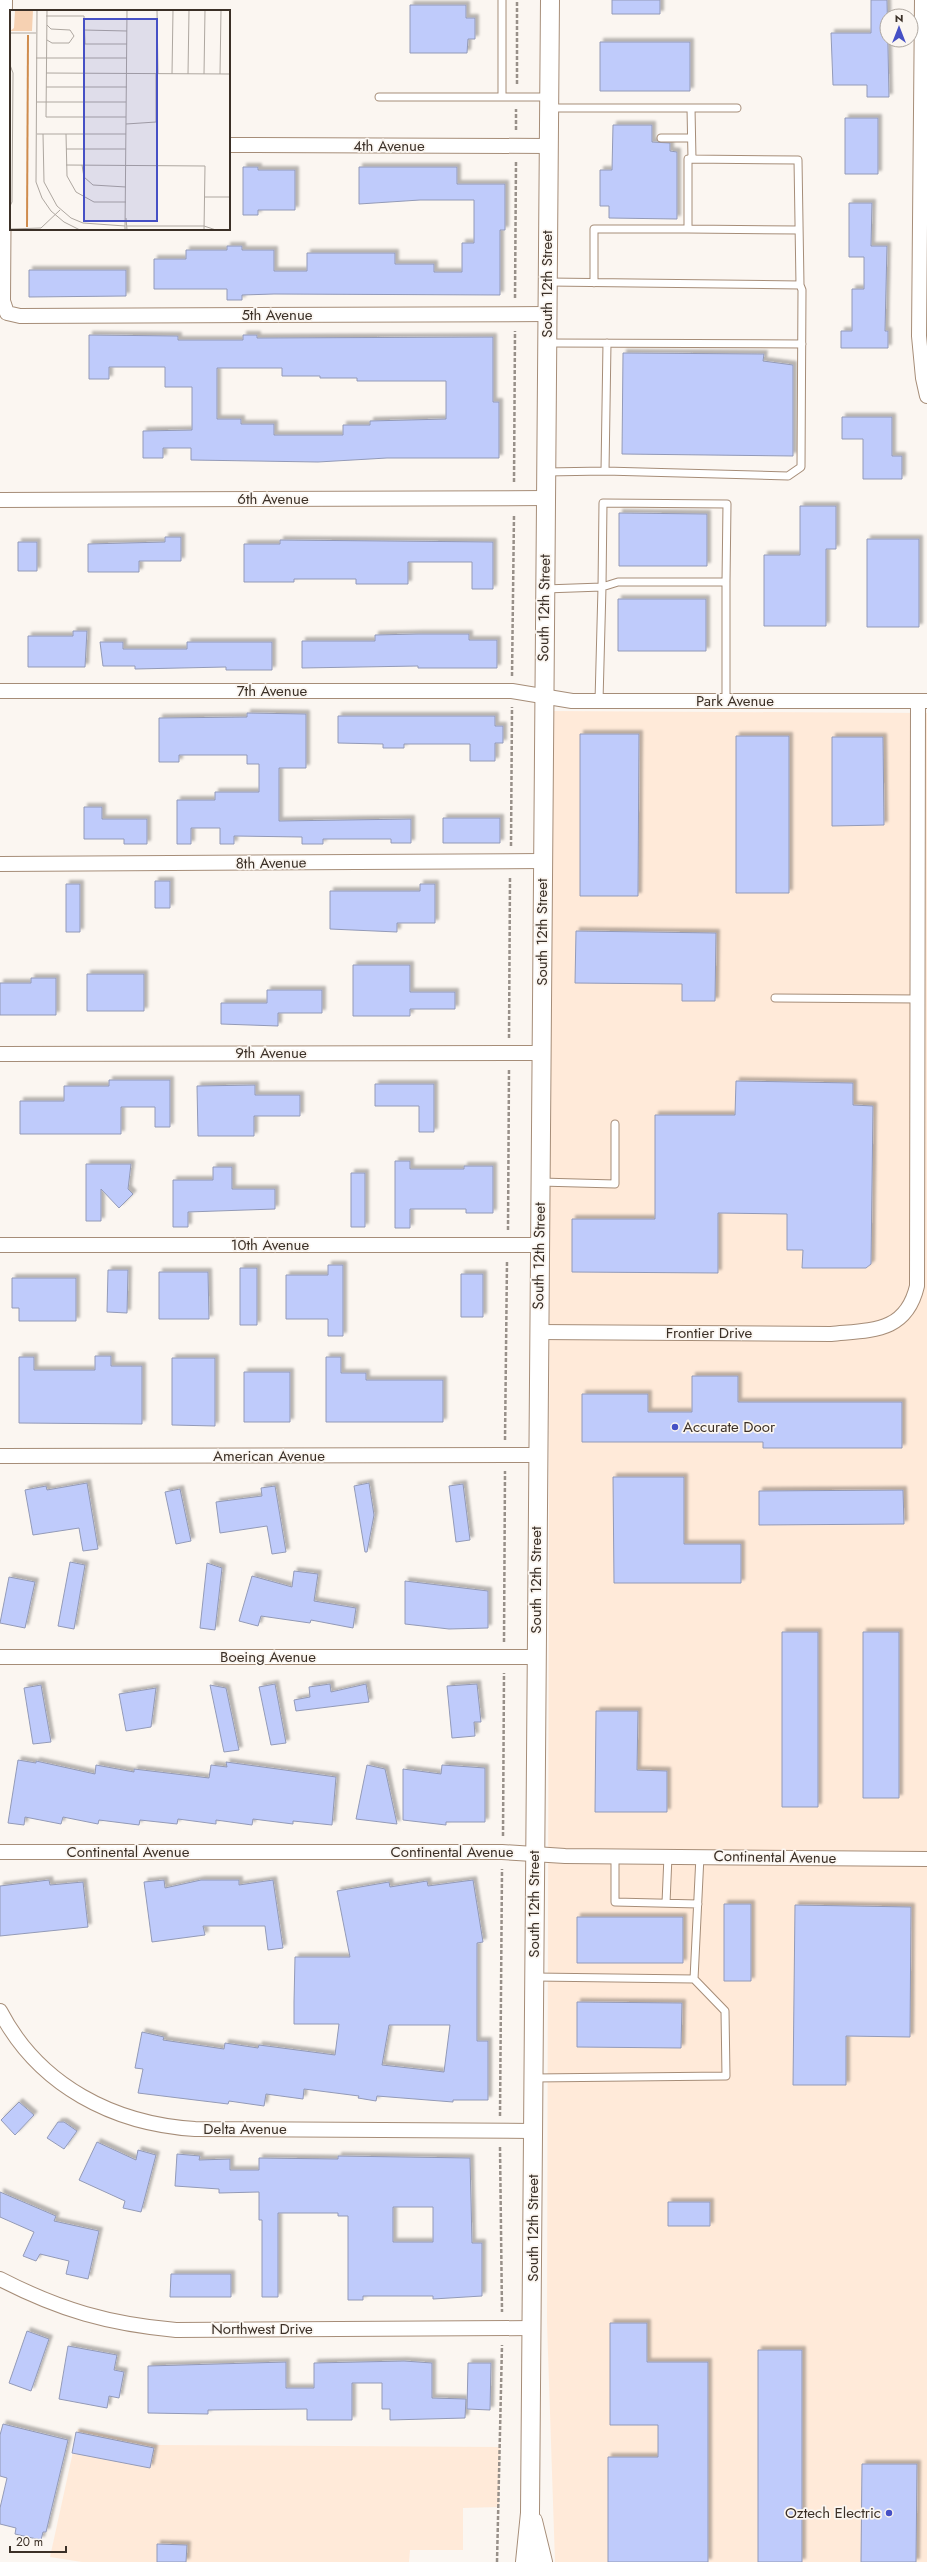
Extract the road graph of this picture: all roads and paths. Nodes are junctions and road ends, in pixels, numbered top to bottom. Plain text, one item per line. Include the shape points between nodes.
1 (5, 0) edge
2 (502, 0) edge
3 (517, 0) edge
4 (550, 0) edge
5 (922, 0) edge
6 (379, 97) dead end
7 (502, 97) junction
8 (517, 97) junction
9 (549, 103) junction
10 (691, 108) junction
11 (737, 108) dead end
12 (661, 138) dead end
13 (691, 138) junction
14 (7, 145) edge
15 (230, 145) edge
16 (516, 146) junction
17 (548, 146) junction
18 (692, 159) junction
19 (688, 229) junction
20 (799, 230) junction
21 (548, 282) junction
22 (594, 283) junction
23 (800, 285) junction
24 (515, 314) junction
25 (547, 314) junction
26 (547, 343) junction
27 (607, 343) junction
28 (802, 344) junction
29 (927, 396) edge
30 (605, 471) junction
31 (546, 472) junction
32 (514, 498) junction
33 (546, 498) junction
34 (0, 500) edge
35 (726, 582) junction
36 (602, 587) junction
37 (545, 589) junction
38 (0, 691) edge
39 (512, 691) junction
40 (543, 696) junction
41 (599, 701) junction
42 (726, 701) junction
43 (923, 701) edge
44 (511, 861) junction
45 (542, 861) junction
46 (0, 864) edge
47 (922, 928) edge
48 (775, 998) dead end
49 (918, 999) junction
50 (509, 1053) junction
51 (541, 1053) junction
52 (0, 1054) edge
53 (615, 1124) dead end
54 (540, 1182) junction
55 (0, 1245) edge
56 (508, 1245) junction
57 (539, 1245) junction
58 (538, 1332) junction
59 (505, 1455) junction
60 (537, 1455) junction
61 (0, 1456) edge
62 (0, 1657) edge
63 (504, 1657) junction
64 (536, 1657) junction
65 (0, 1852) edge
66 (502, 1852) junction
67 (534, 1854) junction
68 (615, 1856) junction
69 (668, 1856) junction
70 (700, 1856) junction
71 (927, 1859) edge
72 (666, 1903) junction
73 (698, 1904) junction
74 (534, 1977) junction
75 (694, 1979) junction
76 (0, 2011) edge
77 (533, 2078) junction
78 (500, 2130) junction
79 (533, 2131) junction
80 (0, 2279) edge
81 (502, 2328) junction
82 (532, 2328) junction
83 (530, 2513) junction
84 (497, 2562) edge
85 (525, 2562) edge
86 (543, 2562) edge

1 - 14 street
2 - 7 lane
3 - 8 path
4 - 9 street, South 12th Street
5 - 29 street via 919,336 922,378
6 - 7 lane
7 - 8 lane
8 - 9 lane
8 - 16 path
9 - 10 lane
9 - 17 street, South 12th Street
10 - 11 lane
10 - 13 lane
12 - 13 lane
13 - 18 lane
14 - 24 street, 5th Avenue via 2,301 7,313 20,316
15 - 16 street, 4th Avenue
16 - 17 street, 4th Avenue
16 - 24 path
17 - 21 street, South 12th Street
18 - 19 lane via 688,159
18 - 20 lane via 798,160
19 - 20 lane
19 - 22 lane via 594,228
20 - 23 lane
21 - 22 lane
21 - 25 street, South 12th Street
22 - 23 lane
23 - 28 lane
24 - 25 street, 5th Avenue
24 - 32 path
25 - 26 street, South 12th Street
26 - 27 lane
26 - 31 street, South 12th Street
27 - 28 lane
27 - 30 lane
28 - 30 lane via 801,467 788,476
30 - 31 lane
31 - 33 street, South 12th Street
32 - 33 street, 6th Avenue
32 - 34 street, 6th Avenue
32 - 39 path
33 - 37 street, South 12th Street
35 - 36 lane via 618,582
35 - 36 lane via 727,504 603,503
35 - 42 lane
36 - 37 lane
36 - 41 lane
37 - 40 street, South 12th Street
38 - 39 street, 7th Avenue
39 - 40 street, 7th Avenue
39 - 44 path
40 - 41 street, Park Avenue via 572,701
40 - 45 street, South 12th Street
41 - 42 street, Park Avenue
42 - 43 street, Park Avenue
43 - 47 street
44 - 45 street, 8th Avenue
44 - 46 street, 8th Avenue
44 - 50 path
45 - 51 street, South 12th Street
47 - 49 street
48 - 49 lane
49 - 58 street, Frontier Drive via 917,1286 913,1302 899,1320 879,1330 831,1334
50 - 51 street, 9th Avenue
50 - 52 street, 9th Avenue
50 - 56 path
51 - 54 street, South 12th Street
53 - 54 lane via 615,1184
54 - 57 street, South 12th Street
55 - 56 street, 10th Avenue
56 - 57 street, 10th Avenue
56 - 59 path
57 - 58 street, South 12th Street
58 - 60 street, South 12th Street
59 - 60 street, American Avenue
59 - 61 street, American Avenue
59 - 63 path
60 - 64 street, South 12th Street
62 - 63 street, Boeing Avenue
63 - 64 street, Boeing Avenue
63 - 66 path
64 - 67 street, South 12th Street
65 - 66 street, Continental Avenue
66 - 67 street, Continental Avenue
66 - 78 path
67 - 68 street, Continental Avenue
67 - 74 street, South 12th Street
68 - 69 street, Continental Avenue
68 - 72 lane via 615,1902
69 - 70 street, Continental Avenue
69 - 72 lane
70 - 71 street, Continental Avenue
70 - 73 lane
72 - 73 lane
73 - 75 lane
74 - 75 lane
74 - 77 street, South 12th Street
75 - 77 lane via 725,2011 726,2076
76 - 78 street, Delta Avenue via 27,2049 73,2091 109,2112 152,2125 195,2129
77 - 79 street, South 12th Street
78 - 79 street, Delta Avenue
78 - 81 path
79 - 82 street, South 12th Street
80 - 81 street, Northwest Drive via 37,2298 70,2310 130,2326 176,2330
81 - 82 street, Northwest Drive
81 - 84 path
82 - 83 street, South 12th Street
83 - 85 street, South 12th Street
83 - 86 street, South 12th Street

